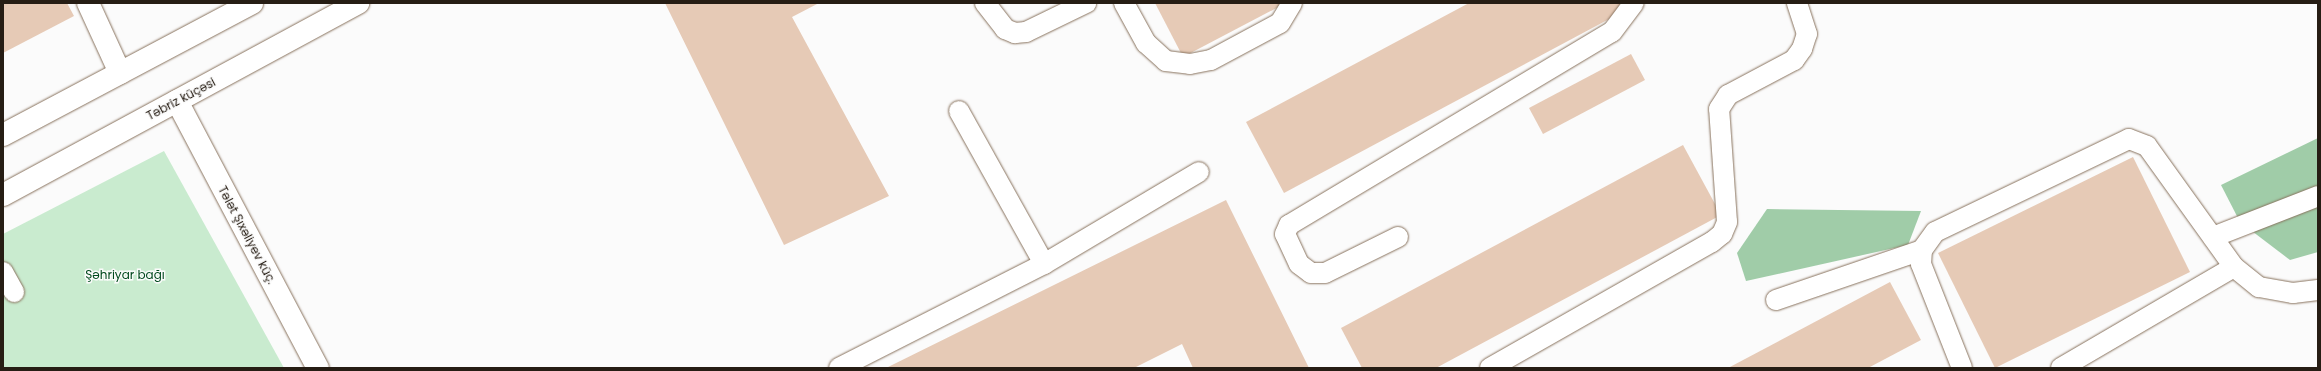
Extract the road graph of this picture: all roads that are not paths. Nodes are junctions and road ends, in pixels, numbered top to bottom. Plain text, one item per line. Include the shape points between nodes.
1 (88, 3) edge
2 (252, 3) edge
3 (358, 3) edge
4 (985, 3) edge
5 (1086, 3) edge
6 (1124, 3) edge
7 (1292, 3) edge
8 (1634, 3) edge
9 (1797, 3) edge
10 (120, 73) junction
11 (177, 101) junction
12 (960, 111) dead end
13 (3, 135) edge
14 (1199, 172) dead end
15 (3, 195) edge
16 (2318, 196) edge
17 (1398, 237) dead end
18 (2213, 237) junction
19 (1922, 250) junction
20 (1044, 264) junction
21 (2234, 267) junction
22 (3, 272) edge
23 (2318, 290) edge
24 (14, 292) dead end
25 (1776, 300) dead end
26 (318, 368) edge
27 (839, 368) edge
28 (1490, 368) edge
29 (1962, 368) edge
30 (2061, 368) edge

1 - 10 main road
2 - 10 main road
3 - 11 main road, Təbriz küçəsi
4 - 5 lane via 1005,29 1015,33 1026,32
6 - 7 lane via 1146,43 1166,61 1190,64 1211,60 1280,23
8 - 17 lane via 1612,32 1289,225 1285,234 1299,264 1311,273 1325,273
9 - 28 lane via 1807,34 1802,49 1794,60 1728,95 1719,109 1727,222 1722,234
10 - 13 main road
11 - 15 main road, Təbriz küçəsi
11 - 26 main road, Tələt Şıxəliyev küç.
12 - 20 lane
14 - 20 lane
16 - 18 lane
18 - 19 lane via 2147,146 2129,139 1935,232
18 - 21 lane
19 - 25 lane
19 - 29 lane via 1921,264
20 - 27 lane
21 - 23 lane via 2259,287 2293,293
21 - 30 lane
22 - 24 lane

